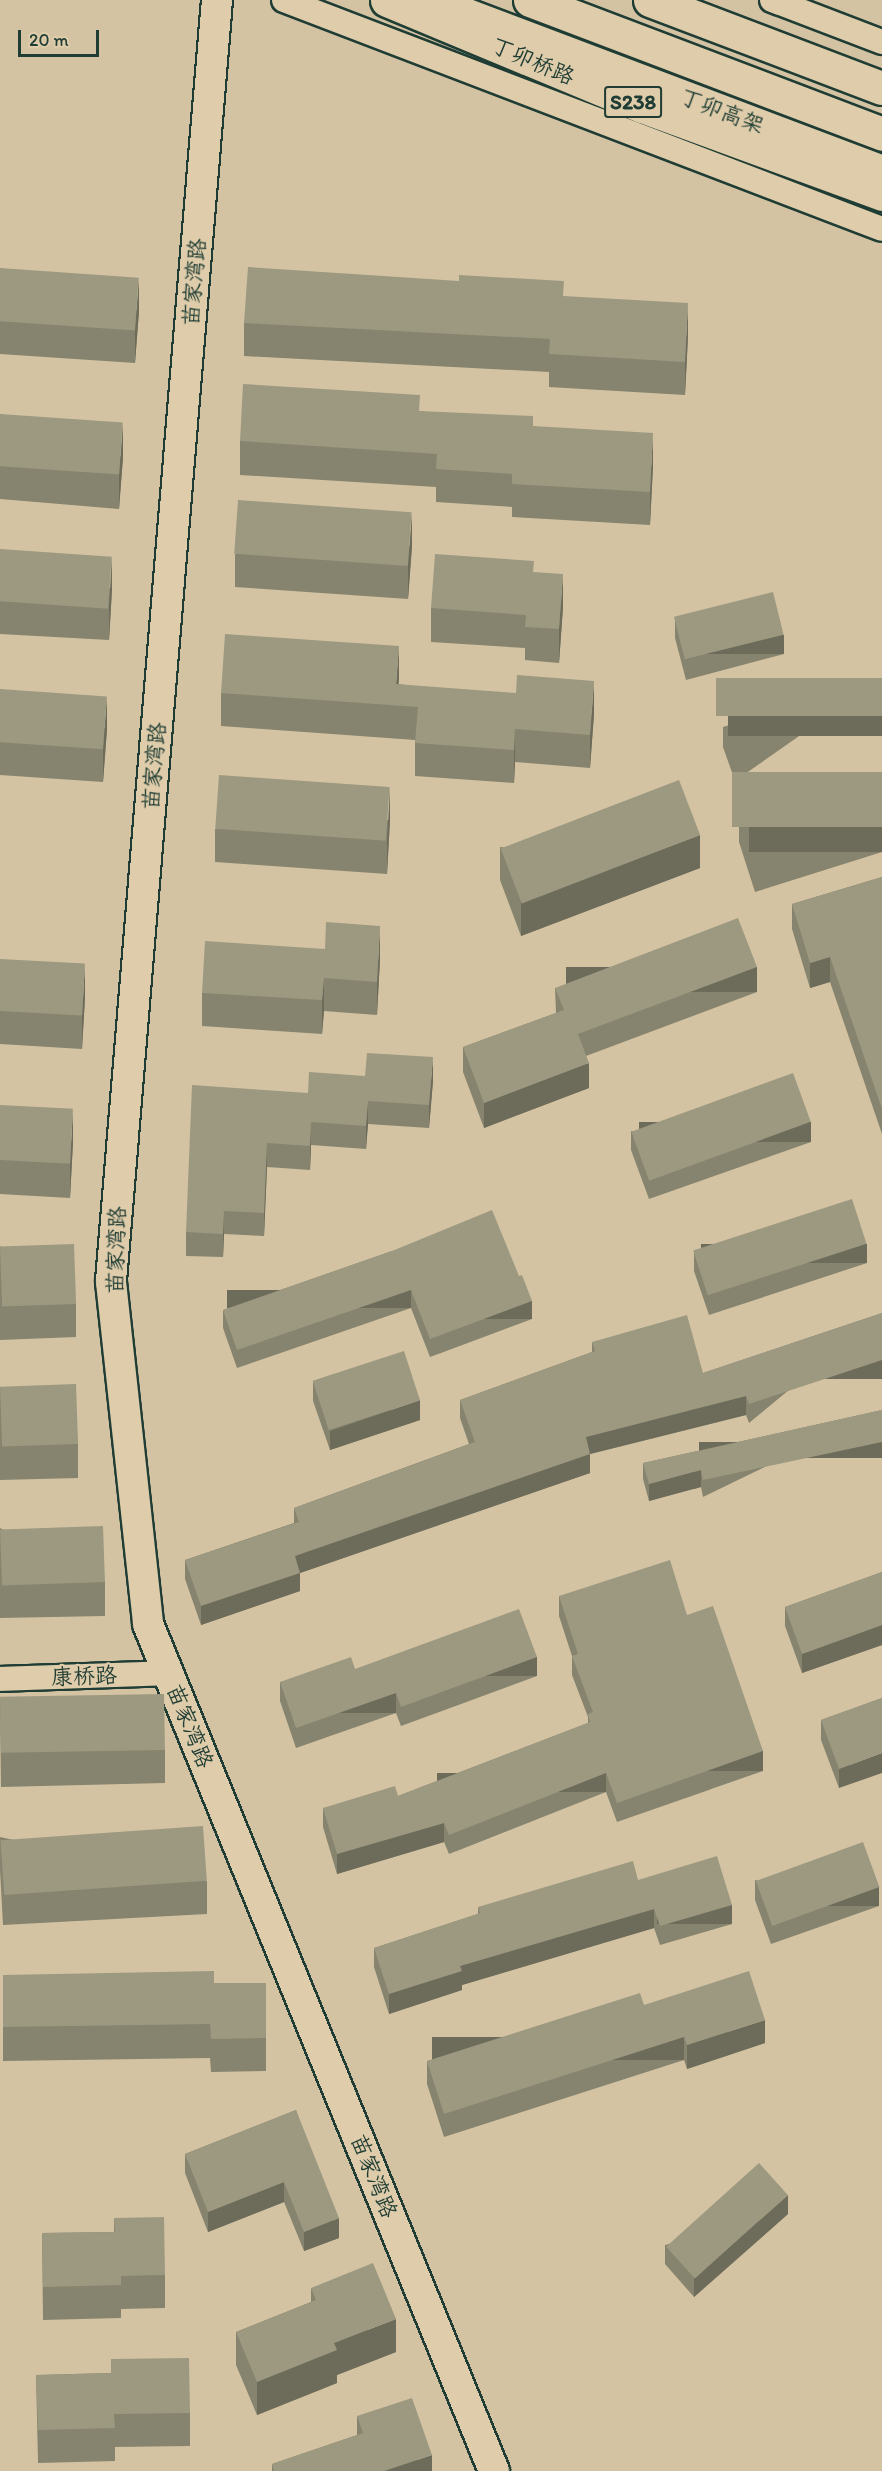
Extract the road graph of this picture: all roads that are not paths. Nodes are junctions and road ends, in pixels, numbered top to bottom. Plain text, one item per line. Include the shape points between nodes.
1 (217, 0) edge
2 (284, 0) edge
3 (387, 0) edge
4 (427, 0) edge
5 (530, 0) edge
6 (651, 0) edge
7 (772, 0) edge
8 (882, 42) edge
9 (882, 88) edge
10 (882, 134) edge
11 (882, 172) edge
12 (882, 194) edge
13 (882, 229) edge
14 (168, 1673) junction
15 (0, 1679) edge
16 (494, 2471) edge

1 - 14 street, 苗家湾路 via 111,1282 148,1624
2 - 13 street
3 - 12 main road, 丁卯桥路 / S238 via 642,106
4 - 11 main road, 丁卯高架 / S238
5 - 10 main road, 丁卯高架 / S238
6 - 9 main road
7 - 8 street
14 - 15 street, 康桥路
14 - 16 street, 苗家湾路

